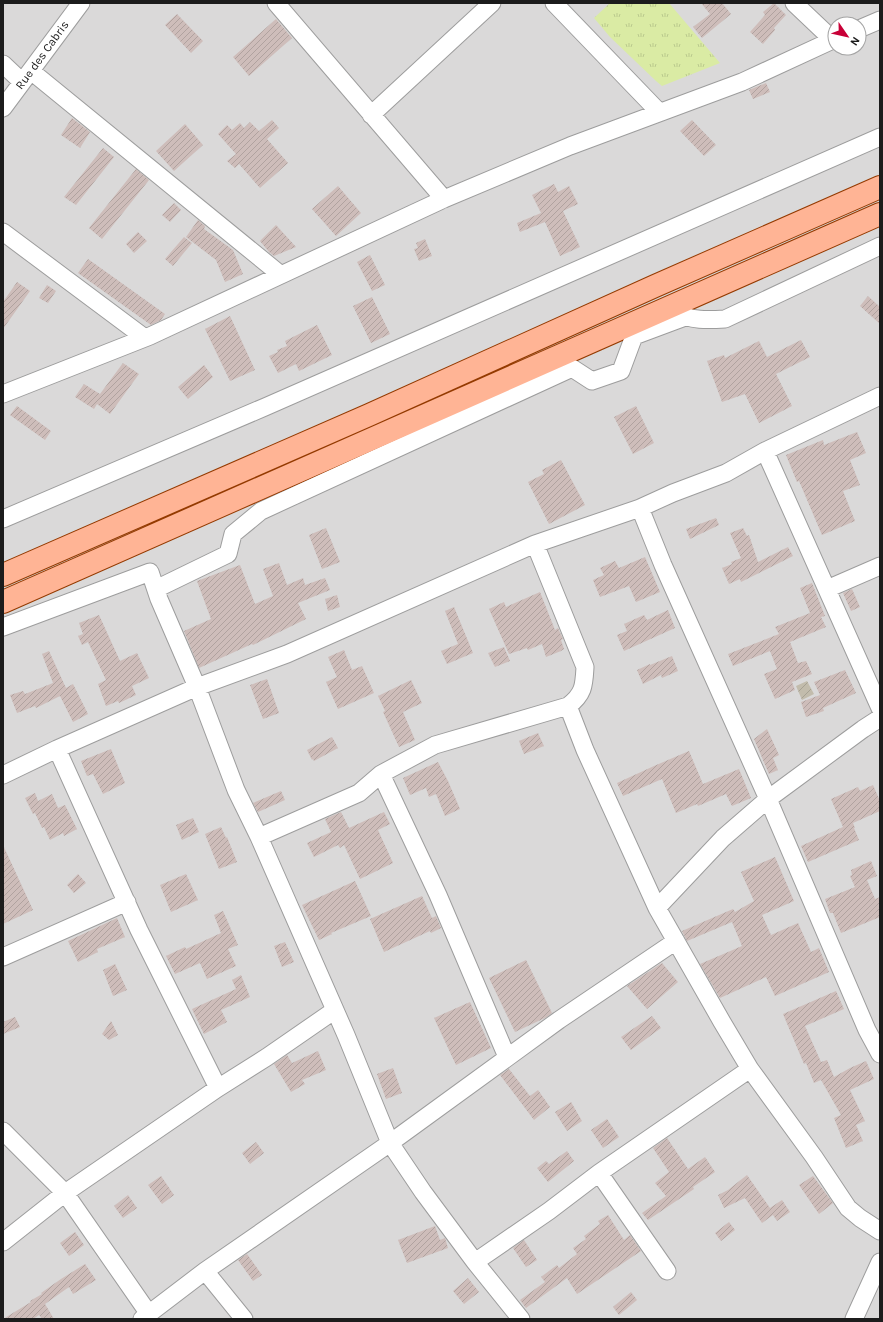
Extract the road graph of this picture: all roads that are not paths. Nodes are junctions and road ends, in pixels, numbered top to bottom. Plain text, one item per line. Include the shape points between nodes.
1 (81, 3) edge
2 (492, 3) edge
3 (554, 3) edge
4 (794, 3) edge
5 (282, 5) edge
6 (880, 20) edge
7 (867, 26) edge
8 (827, 34) edge
9 (827, 43) edge
10 (3, 64) edge
11 (27, 76) junction
12 (3, 108) edge
13 (660, 112) junction
14 (371, 115) junction
15 (880, 137) edge
16 (880, 188) edge
17 (444, 199) junction
18 (880, 214) edge
19 (3, 232) edge
20 (880, 246) edge
21 (281, 275) junction
22 (676, 313) junction
23 (145, 338) junction
24 (3, 394) edge
25 (880, 396) edge
26 (765, 451) junction
27 (640, 508) junction
28 (3, 520) edge
29 (535, 544) junction
30 (880, 566) edge
31 (3, 575) edge
32 (156, 589) junction
33 (827, 590) junction
34 (3, 602) edge
35 (3, 627) edge
36 (197, 687) junction
37 (568, 706) junction
38 (880, 708) edge
39 (880, 718) edge
40 (57, 748) junction
41 (381, 774) junction
42 (3, 775) edge
43 (768, 799) junction
44 (259, 837) junction
45 (126, 902) junction
46 (657, 908) junction
47 (676, 941) junction
48 (3, 957) edge
49 (335, 1010) junction
50 (880, 1054) edge
51 (508, 1057) junction
52 (750, 1069) junction
53 (218, 1088) junction
54 (3, 1131) edge
55 (390, 1143) junction
56 (599, 1173) junction
57 (65, 1193) junction
58 (880, 1231) edge
59 (3, 1242) edge
60 (475, 1262) junction
61 (880, 1262) edge
62 (205, 1271) junction
63 (667, 1272) dead end
64 (146, 1317) edge
65 (244, 1319) edge
66 (521, 1319) edge
67 (854, 1319) edge

1 - 11 street, Rue des Cabris
2 - 14 street
3 - 13 street
4 - 8 street
5 - 14 street
6 - 7 street
9 - 13 street via 742,82
10 - 11 street
11 - 12 street, Rue des Cabris
11 - 21 street
13 - 17 street via 570,146
14 - 17 street
15 - 28 street
16 - 31 main road
17 - 21 street
18 - 22 main road
19 - 23 street
20 - 22 street via 725,319 703,320
21 - 23 street
22 - 32 street via 634,336 621,371 592,381 572,368 261,511 233,534 228,554
22 - 34 main road
23 - 24 street
25 - 26 street
26 - 27 street via 726,473
26 - 33 street
27 - 29 street
27 - 43 street via 662,565
29 - 36 street via 287,654
29 - 37 street via 585,667 583,688 577,699
30 - 33 street
32 - 35 street via 150,572
32 - 36 street
33 - 38 street
36 - 40 street
36 - 44 street via 236,790
37 - 41 street via 435,745
37 - 46 street via 585,750
39 - 43 street
40 - 42 street
40 - 45 street
41 - 44 street via 359,793
41 - 51 street via 436,890
43 - 46 street via 723,838
43 - 50 street via 867,1030
44 - 49 street
45 - 48 street
45 - 53 street
46 - 47 street
47 - 51 street
47 - 52 street
49 - 53 street
49 - 55 street
51 - 55 street
52 - 56 street
52 - 58 street via 848,1208
53 - 57 street
54 - 57 street
55 - 60 street
55 - 62 street
56 - 60 street
56 - 63 street
57 - 59 street
57 - 64 street
60 - 66 street
61 - 67 street
62 - 64 street
62 - 65 street

